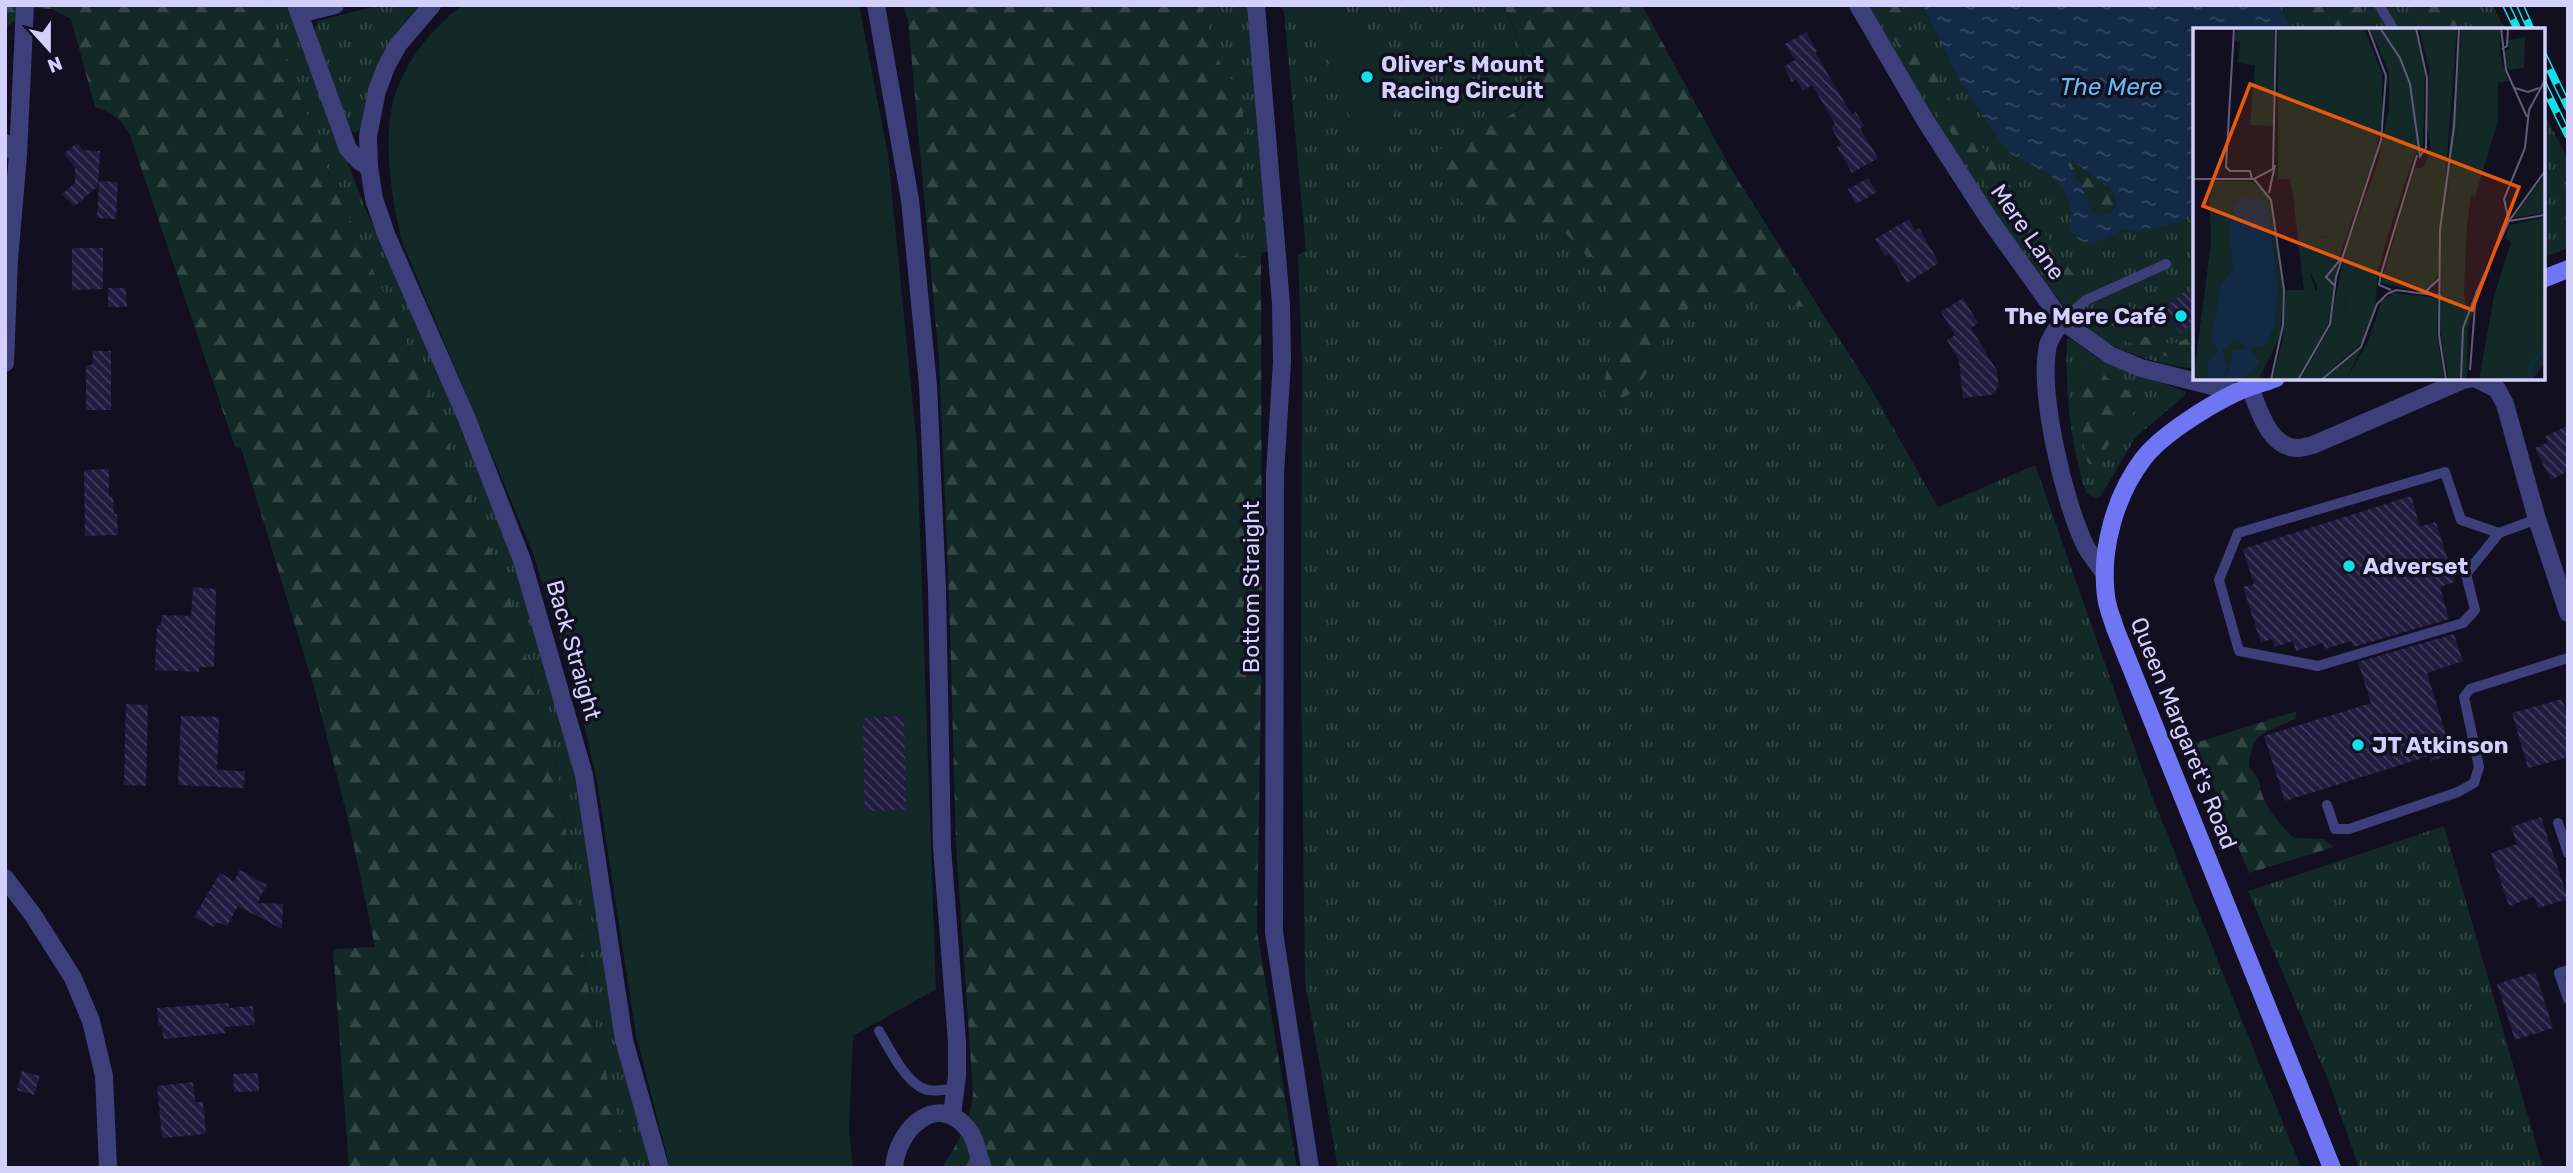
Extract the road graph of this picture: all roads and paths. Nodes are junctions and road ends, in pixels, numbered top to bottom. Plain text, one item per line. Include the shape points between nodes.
1 (24, 5) edge
2 (335, 5) edge
3 (432, 5) edge
4 (876, 5) edge
5 (1256, 5) edge
6 (1858, 5) edge
7 (2379, 5) edge
8 (298, 10) edge
9 (2393, 28) edge
10 (12, 149) edge
11 (369, 167) junction
12 (2166, 264) dead end
13 (2568, 269) edge
14 (2545, 278) edge
15 (2062, 321) junction
16 (5, 363) edge
17 (2193, 379) edge
18 (2197, 380) edge
19 (2270, 380) edge
20 (2463, 380) edge
21 (2478, 380) edge
22 (2243, 390) junction
23 (2538, 519) junction
24 (2499, 533) junction
25 (2105, 574) junction
26 (2568, 613) edge
27 (2568, 658) edge
28 (2327, 805) dead end
29 (2558, 823) dead end
30 (2568, 853) edge
31 (5, 878) edge
32 (2568, 971) edge
33 (2568, 999) edge
34 (879, 1031) dead end
35 (956, 1088) junction
36 (952, 1115) junction
37 (108, 1168) edge
38 (660, 1168) edge
39 (894, 1168) edge
40 (983, 1168) edge
41 (1310, 1168) edge
42 (2332, 1168) edge

1 - 10 street
2 - 8 street
3 - 11 street, Back Straight via 386,67 371,113
4 - 35 street via 910,200 928,385 942,847 957,1042
5 - 41 street, Bottom Straight via 1281,304 1275,474 1274,932
6 - 15 street, Mere Lane via 1925,120
7 - 9 lane
8 - 11 street via 348,149
10 - 16 street
11 - 38 street, Back Straight via 386,234 467,419 522,560 566,709 584,775 624,1040
12 - 15 lane via 2086,300
13 - 14 main road
15 - 17 street, Mere Lane via 2110,355 2141,368
15 - 25 street via 2049,341 2047,404 2074,513 2086,548
18 - 22 street, Mere Lane
19 - 22 main road, Queen Margaret's Road
20 - 22 street via 2313,446 2295,448 2269,431
21 - 23 street via 2497,389 2505,404
22 - 25 main road, Queen Margaret's Road via 2181,425 2144,457 2125,489 2109,534
23 - 24 lane
23 - 26 street
24 - 24 lane via 2466,574 2475,610 2463,623 2318,666 2239,651 2219,580 2238,533 2445,472 2461,520
25 - 42 main road, Queen Margaret's Road via 2115,628
27 - 28 lane via 2470,689 2464,697 2479,767 2474,783 2349,829 2334,830
29 - 30 lane
31 - 37 street via 73,978 90,1021 104,1076
32 - 33 lane via 2559,973
34 - 35 lane via 918,1086 932,1091
35 - 36 street
36 - 39 street via 929,1115 917,1121 899,1143
36 - 40 street via 972,1134

